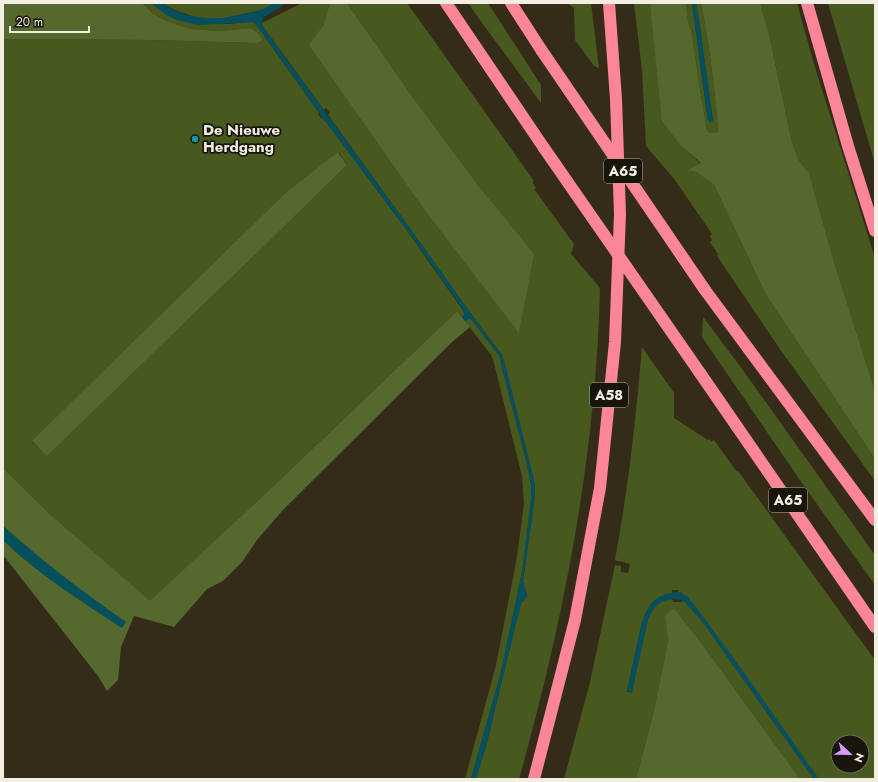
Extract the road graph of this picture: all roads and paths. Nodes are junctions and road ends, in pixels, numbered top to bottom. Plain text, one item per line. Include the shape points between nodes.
1 (446, 3) edge
2 (511, 3) edge
3 (609, 3) edge
4 (807, 3) edge
5 (875, 231) edge
6 (875, 520) edge
7 (875, 627) edge
8 (534, 779) edge

1 - 7 highway, A65, bridge
2 - 6 highway, A65, bridge via 705,290
3 - 8 highway, A58 via 616,98 620,214 615,342 600,488 575,620
4 - 5 highway

